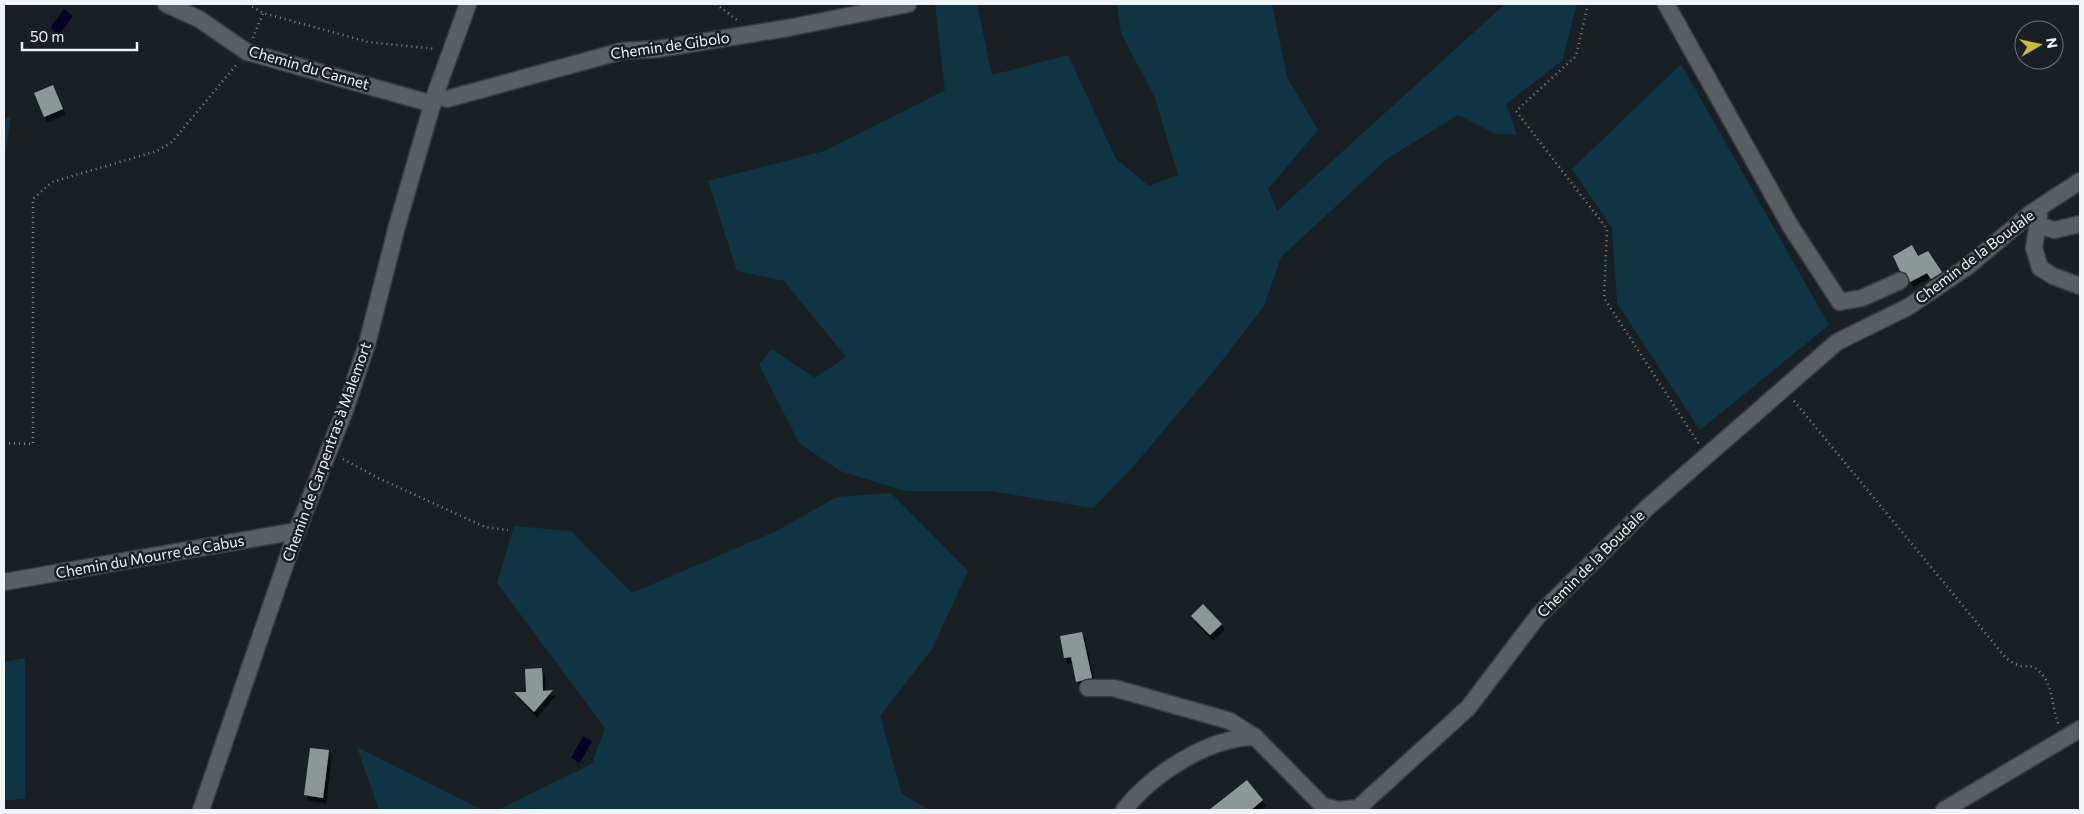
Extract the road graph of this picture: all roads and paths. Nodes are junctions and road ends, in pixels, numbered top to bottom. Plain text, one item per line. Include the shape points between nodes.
1 (166, 4) edge
2 (248, 4) edge
3 (468, 4) edge
4 (716, 4) edge
5 (908, 4) edge
6 (1588, 4) edge
7 (1666, 4) edge
8 (262, 13) junction
9 (754, 33) junction
10 (450, 50) junction
11 (247, 52) junction
12 (434, 100) junction
13 (2080, 181) edge
14 (2034, 219) junction
15 (2080, 224) edge
16 (1900, 281) dead end
17 (2080, 286) edge
18 (1784, 388) junction
19 (4, 443) edge
20 (329, 451) junction
21 (1707, 456) junction
22 (508, 530) dead end
23 (297, 531) junction
24 (4, 582) edge
25 (1088, 688) dead end
26 (2074, 732) edge
27 (1255, 737) junction
28 (201, 810) edge
29 (1124, 810) edge
30 (1944, 810) edge

1 - 11 street, Chemin du Cannet via 199,19
2 - 8 path
3 - 10 street, Chemin de Carpentras à Malemort
4 - 9 path
5 - 9 street, Chemin de Gibolo
6 - 21 path via 1576,56 1516,111 1607,229 1604,298
7 - 16 street via 1791,226 1840,302 1862,298
8 - 10 path via 368,42
8 - 11 path
9 - 12 street, Chemin de Gibolo via 658,49 622,51
10 - 12 street, Chemin de Carpentras à Malemort
11 - 12 street, Chemin du Cannet
11 - 19 path via 172,142 157,151 52,182 33,199 32,444
12 - 20 street, Chemin de Carpentras à Malemort via 367,344
13 - 14 street, Chemin de la Boudale
14 - 15 street via 2054,230
14 - 17 street via 2034,248 2040,268
14 - 18 street, Chemin de la Boudale via 1908,307 1837,342
18 - 21 street, Chemin de la Boudale
18 - 26 path via 2006,658 2019,666 2033,667 2044,677 2053,693 2052,709 2059,725
20 - 22 path via 378,478 485,527
20 - 23 street, Chemin de Carpentras à Malemort
21 - 27 street, Chemin de la Boudale via 1648,507 1538,616 1468,708 1358,808 1339,810 1323,806
23 - 24 street, Chemin du Mourre de Cabus
23 - 28 street, Chemin de Carpentras à Malemort
25 - 27 street, Chemin de la Boudale via 1114,688 1230,721
26 - 30 street
27 - 29 street via 1239,737 1176,762

